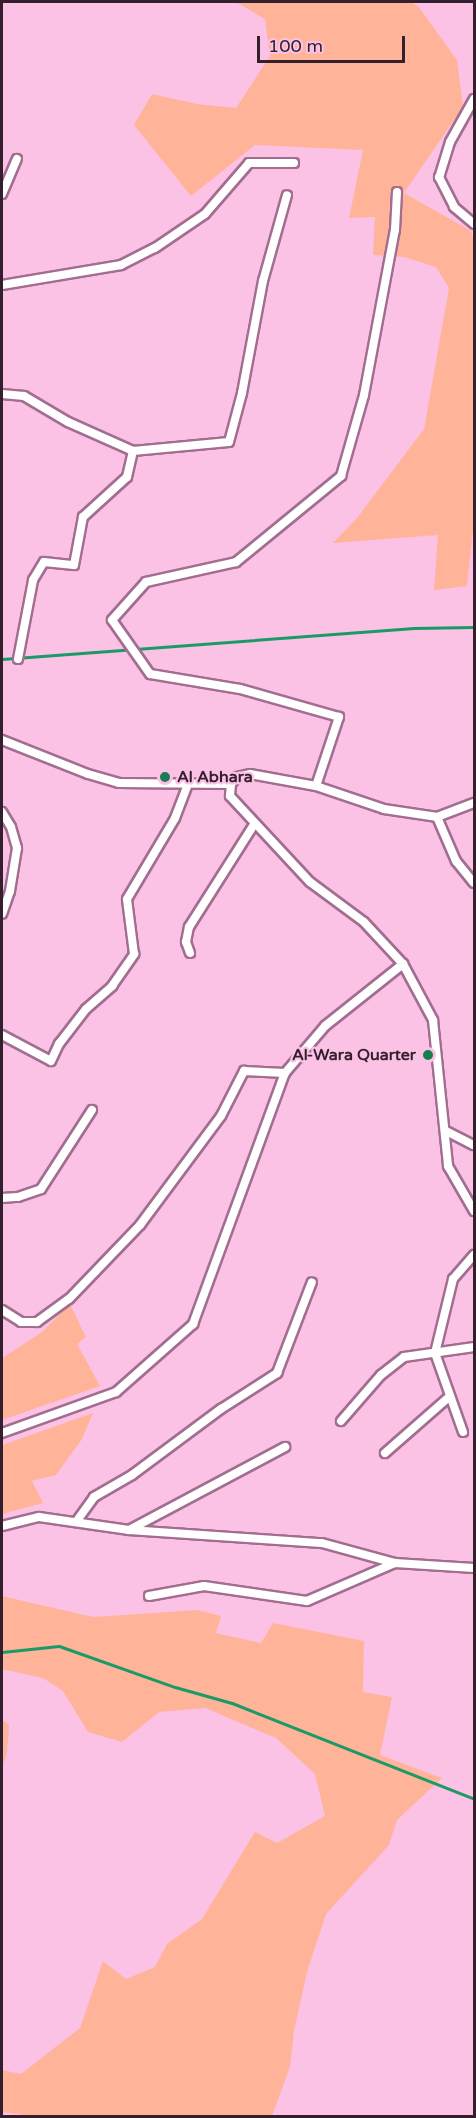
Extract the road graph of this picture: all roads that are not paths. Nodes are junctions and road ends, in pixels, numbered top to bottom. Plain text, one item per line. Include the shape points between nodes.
1 (474, 99) edge
2 (17, 159) dead end
3 (294, 163) dead end
4 (397, 192) dead end
5 (2, 194) edge
6 (286, 195) dead end
7 (474, 224) edge
8 (2, 285) edge
9 (2, 394) edge
10 (133, 451) junction
11 (18, 659) dead end
12 (2, 740) edge
13 (188, 784) junction
14 (231, 784) junction
15 (316, 786) junction
16 (474, 803) edge
17 (2, 813) edge
18 (437, 816) junction
19 (255, 823) junction
20 (474, 883) edge
21 (2, 914) edge
22 (190, 953) dead end
23 (403, 964) junction
24 (2, 1035) edge
25 (285, 1073) junction
26 (92, 1110) dead end
27 (446, 1131) junction
28 (474, 1145) edge
29 (2, 1198) edge
30 (474, 1211) edge
31 (474, 1255) edge
32 (312, 1282) dead end
33 (2, 1310) edge
34 (474, 1347) edge
35 (435, 1353) junction
36 (449, 1397) junction
37 (340, 1421) dead end
38 (463, 1432) dead end
39 (2, 1433) edge
40 (285, 1447) dead end
41 (385, 1453) dead end
42 (76, 1522) junction
43 (2, 1526) edge
44 (129, 1530) junction
45 (395, 1563) junction
46 (474, 1568) edge
47 (149, 1596) dead end

1 - 7 street via 450,142 439,177 454,207
2 - 5 street
3 - 8 street via 249,163 205,214 121,266
4 - 15 street via 395,230 364,395 341,476 236,562 146,582 112,620 150,674 240,689 339,717
6 - 10 street via 263,281 229,442
9 - 10 street via 24,396 68,422
10 - 11 street via 127,477 83,517 74,565 44,562 33,580
12 - 13 street via 119,783
13 - 14 street
13 - 24 street via 175,818 127,899 134,954 112,986 86,1009 51,1061
14 - 15 street via 237,777 250,774
14 - 19 street via 230,796
15 - 18 street via 384,809
16 - 18 street
17 - 21 street via 17,848
18 - 20 street via 456,861
19 - 22 street via 189,927 186,942
19 - 23 street via 310,882 364,922
23 - 25 street via 325,1026
23 - 27 street via 433,1020
25 - 33 street via 244,1071 221,1116 140,1225 69,1299 38,1322 21,1322
25 - 39 street via 193,1324 116,1392
26 - 29 street via 41,1189
27 - 28 street
27 - 30 street via 448,1166
31 - 35 street via 453,1279
32 - 42 street via 277,1373 132,1475 94,1497
34 - 35 street
35 - 36 street
35 - 37 street via 404,1357
36 - 38 street
36 - 41 street
40 - 44 street
42 - 43 street via 39,1517
42 - 44 street
44 - 45 street via 322,1543
45 - 46 street
45 - 47 street via 307,1601 204,1586

